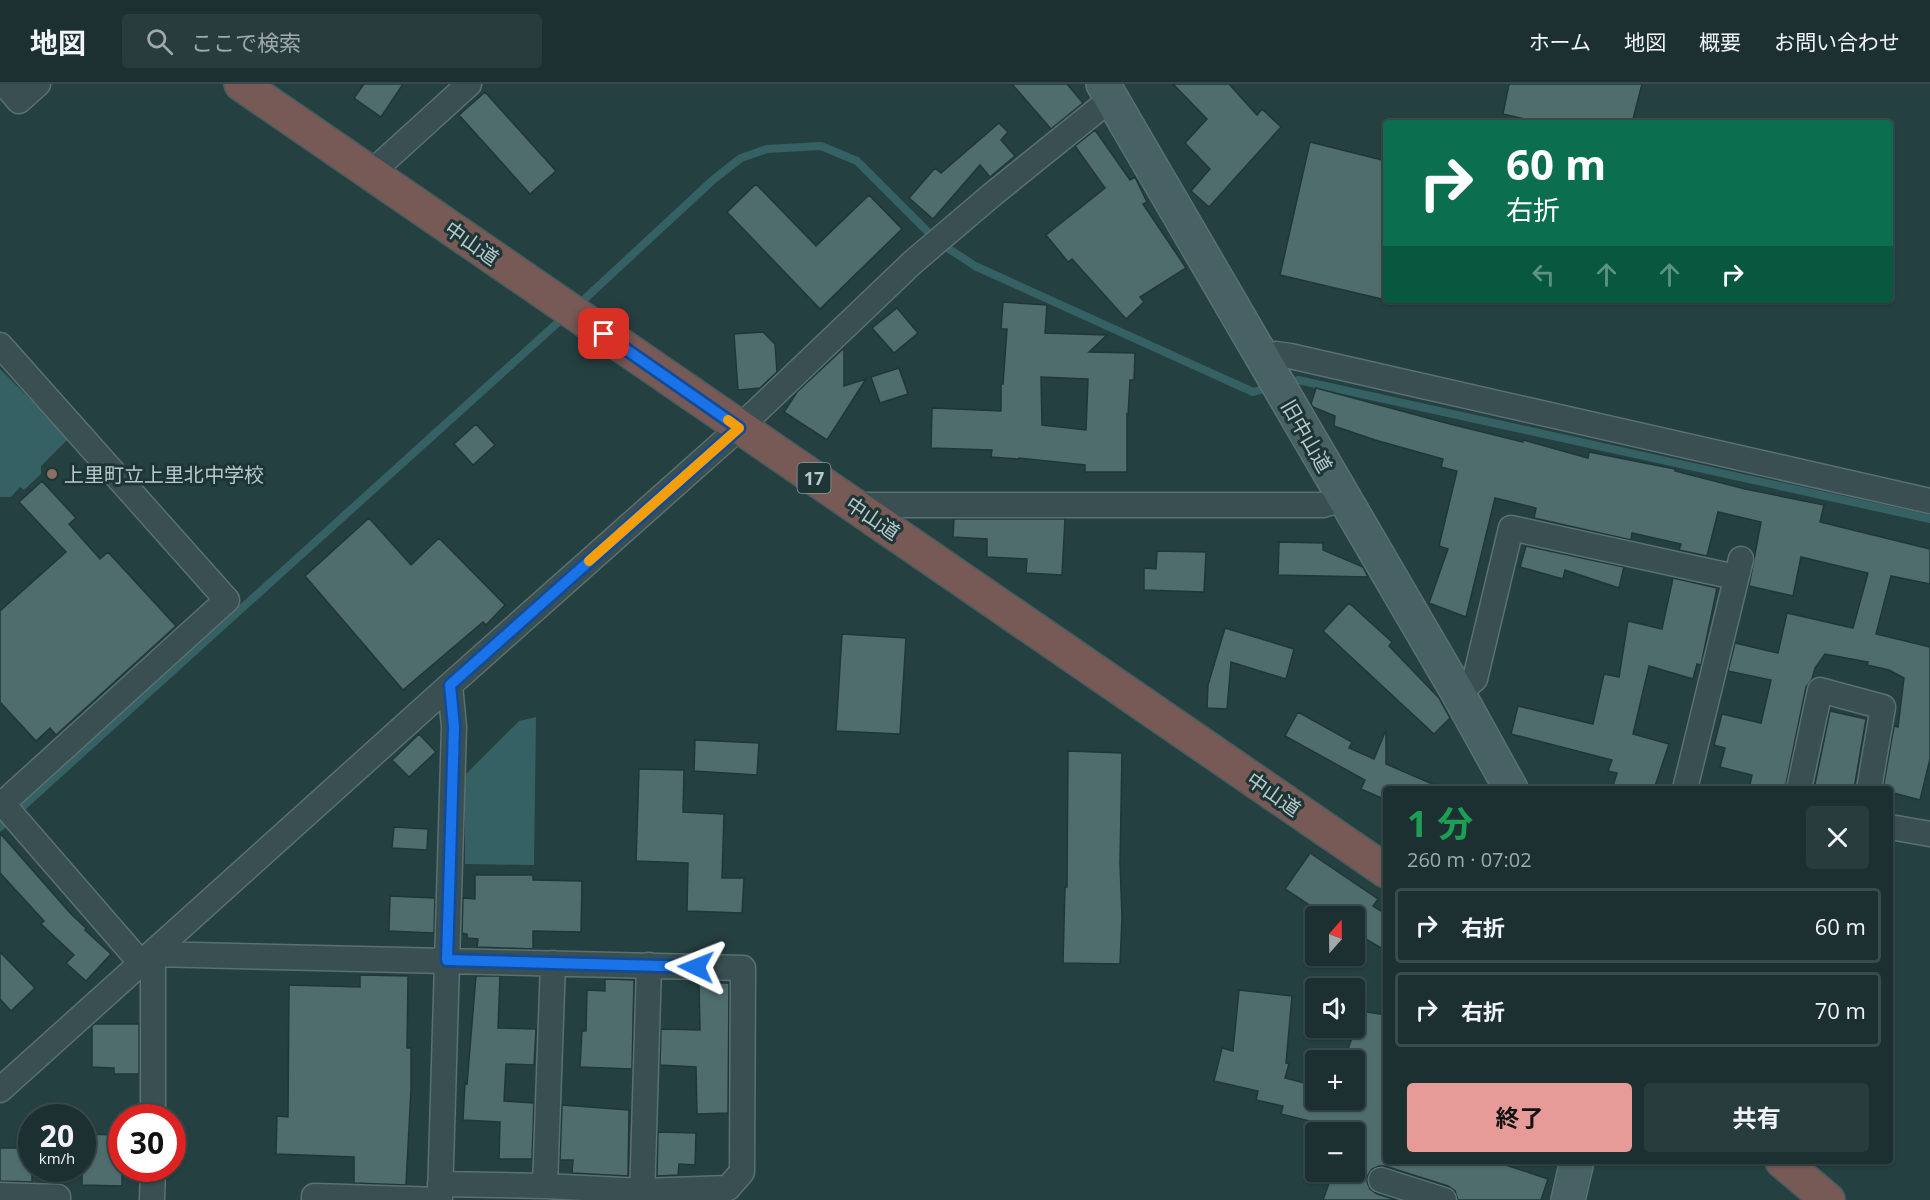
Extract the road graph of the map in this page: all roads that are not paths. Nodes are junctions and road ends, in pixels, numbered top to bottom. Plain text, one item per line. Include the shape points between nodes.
1 (4, 84) edge
2 (38, 84) edge
3 (241, 84) edge
4 (470, 84) edge
5 (1113, 89) edge
6 (371, 173) junction
7 (0, 345) edge
8 (1273, 376) junction
9 (739, 428) junction
10 (1343, 499) junction
11 (1930, 501) edge
12 (855, 505) junction
13 (450, 685) junction
14 (1458, 693) junction
15 (1509, 786) edge
16 (1686, 786) edge
17 (1799, 786) edge
18 (1870, 786) edge
19 (6, 810) edge
20 (1893, 828) edge
21 (1930, 834) edge
22 (1383, 869) edge
23 (147, 958) junction
24 (447, 960) junction
25 (553, 963) junction
26 (649, 965) junction
27 (0, 1090) edge
28 (152, 1104) edge
29 (1576, 1164) edge
30 (1786, 1164) edge
31 (1381, 1180) dead end
32 (153, 1182) edge
33 (544, 1186) junction
34 (440, 1194) edge
35 (0, 1195) edge
36 (642, 1196) edge
37 (58, 1200) edge
38 (152, 1200) edge
39 (314, 1200) edge
40 (1444, 1200) edge
41 (1568, 1200) edge
42 (1828, 1200) edge

1 - 2 street via 19,101
3 - 6 highway, 中山道 / 17
4 - 6 street
5 - 8 main road, 旧中山道
5 - 9 street via 913,262
6 - 9 highway, 中山道 / 17
7 - 19 street via 227,600
8 - 10 main road, 旧中山道
8 - 11 street via 1276,354 1290,356
9 - 12 highway, 中山道 / 17
9 - 13 street
10 - 12 street via 1323,505
10 - 14 main road, 旧中山道
12 - 22 highway, 中山道 / 17
13 - 23 street
13 - 24 street via 454,727
14 - 15 main road, 旧中山道
14 - 16 street via 1475,679 1511,528 1738,568
17 - 18 street via 1820,690 1883,707
19 - 23 street
20 - 21 street
23 - 24 street
23 - 27 street
23 - 28 street
24 - 25 street
24 - 34 street
25 - 26 street
25 - 33 street
26 - 36 street
26 - 36 street via 743,968 742,1172 728,1188
29 - 41 main road
30 - 42 highway
31 - 40 street
32 - 38 street
33 - 34 street
33 - 36 street
34 - 39 street via 314,1196
35 - 37 street

